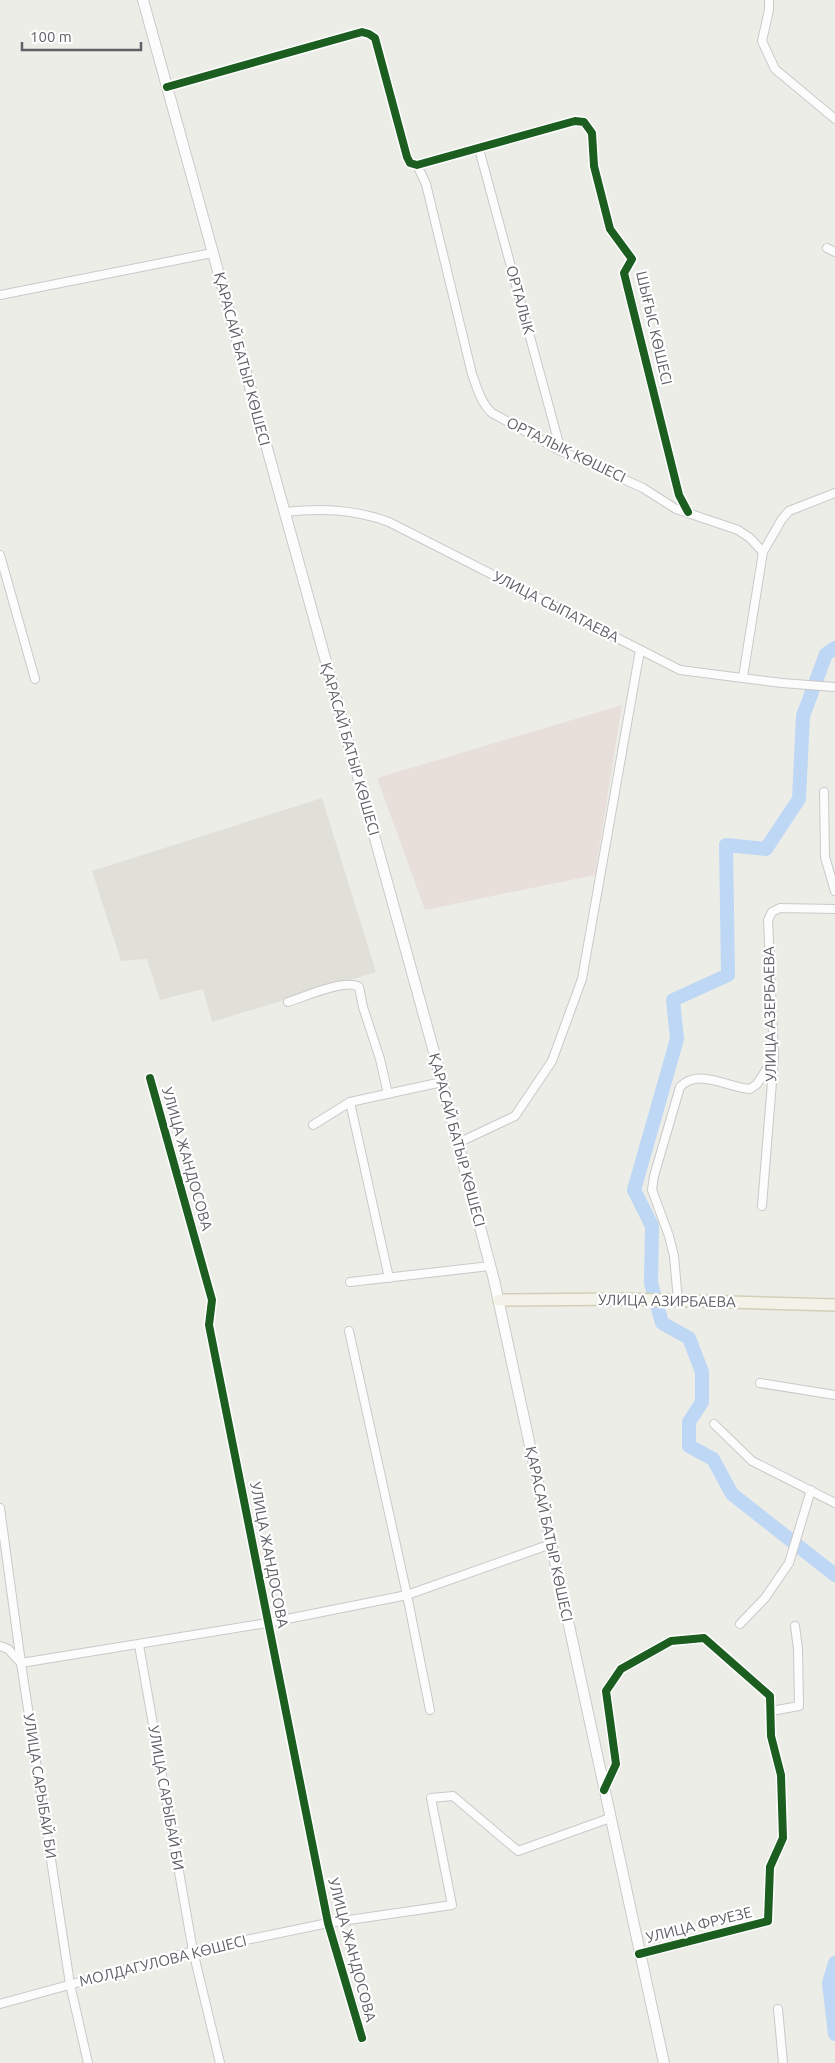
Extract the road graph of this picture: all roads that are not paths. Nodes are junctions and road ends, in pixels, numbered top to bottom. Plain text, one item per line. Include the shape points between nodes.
1 (143, 0) edge
2 (769, 0) edge
3 (167, 87) junction
4 (835, 119) edge
5 (479, 149) junction
6 (417, 165) junction
7 (212, 252) junction
8 (0, 296) edge
9 (561, 451) junction
10 (835, 493) edge
11 (284, 512) junction
12 (688, 512) junction
13 (763, 552) junction
14 (0, 555) edge
15 (640, 650) junction
16 (743, 678) junction
17 (35, 679) dead end
18 (835, 687) edge
19 (824, 792) dead end
20 (835, 891) edge
21 (835, 909) edge
22 (288, 1002) dead end
23 (774, 1057) junction
24 (150, 1078) dead end
25 (442, 1082) junction
26 (388, 1094) junction
27 (350, 1102) junction
28 (313, 1125) dead end
29 (458, 1143) junction
30 (762, 1206) dead end
31 (490, 1266) junction
32 (390, 1278) junction
33 (350, 1282) dead end
34 (499, 1300) junction
35 (674, 1301) junction
36 (835, 1305) edge
37 (348, 1331) dead end
38 (760, 1383) dead end
39 (835, 1395) edge
40 (714, 1424) dead end
41 (811, 1490) junction
42 (835, 1503) edge
43 (0, 1508) edge
44 (551, 1544) junction
45 (407, 1595) junction
46 (267, 1623) junction
47 (740, 1624) dead end
48 (794, 1626) dead end
49 (139, 1645) junction
50 (0, 1646) edge
51 (21, 1663) junction
52 (430, 1710) dead end
53 (771, 1711) junction
54 (604, 1790) junction
55 (610, 1818) junction
56 (328, 1923) junction
57 (193, 1951) junction
58 (639, 1954) junction
59 (70, 1984) junction
60 (0, 2004) edge
61 (778, 2009) dead end
62 (362, 2038) dead end
63 (88, 2063) edge
64 (220, 2063) edge
65 (664, 2063) edge
66 (783, 2063) edge

1 - 3 main road, ҚАРАСАЙ БАТЫР КӨШЕСІ
2 - 4 street via 762,41 775,69
3 - 6 street, ОРТАЛЫҚ КӨШЕСІ via 362,32 369,34 375,38 407,157
3 - 7 main road, ҚАРАСАЙ БАТЫР КӨШЕСІ
5 - 6 street
5 - 9 street, ОРТАЛЫК
5 - 12 street, ШЫҒЫС КӨШЕСІ via 575,121 584,122 589,127 594,144 594,166 610,229 632,259 624,273 679,495
6 - 9 street, ОРТАЛЫҚ КӨШЕСІ via 426,184 479,395 492,413
7 - 8 street
7 - 11 main road, ҚАРАСАЙ БАТЫР КӨШЕСІ
9 - 12 street, ОРТАЛЫҚ КӨШЕСІ
10 - 13 street via 789,511
11 - 15 street, УЛИЦА СЫПАТАЕВА via 319,508 367,514 389,522
11 - 25 main road, ҚАРАСАЙ БАТЫР КӨШЕСІ
12 - 13 street, ОРТАЛЫҚ КӨШЕСІ via 738,530
13 - 16 street
14 - 17 street
15 - 16 street, УЛИЦА СЫПАТАЕВА via 680,670
15 - 29 street via 582,979 556,1052 515,1116
16 - 18 street, УЛИЦА СЫПАТАЕВА
19 - 20 street via 824,857
21 - 23 street, УЛИЦА АЗЕРБАЕВА via 780,908 772,912 768,920
22 - 26 street via 344,984 354,983 359,987
23 - 30 street, УЛИЦА АЗЕРБАЕВА
23 - 35 street via 750,1090 695,1078 686,1080 680,1087 652,1190 671,1243
24 - 46 street, УЛИЦА ЖАНДОСОВА via 212,1300 209,1325
25 - 26 street
25 - 29 main road, ҚАРАСАЙ БАТЫР КӨШЕСІ
26 - 27 street
27 - 28 street
27 - 32 street
29 - 31 main road, ҚАРАСАЙ БАТЫР КӨШЕСІ
31 - 32 street
31 - 34 main road, ҚАРАСАЙ БАТЫР КӨШЕСІ
32 - 33 street
34 - 35 main road, УЛИЦА АЗИРБАЕВА
34 - 44 main road, ҚАРАСАЙ БАТЫР КӨШЕСІ
35 - 36 main road, УЛИЦА АЗИРБАЕВА
37 - 45 street
38 - 39 street
40 - 41 street via 752,1461
41 - 42 street
41 - 47 street via 789,1563 765,1598
43 - 51 street, УЛИЦА САРЫБАЙ БИ
44 - 45 street, УЛИЦА ЖАНДОСОВА
44 - 54 main road, ҚАРАСАЙ БАТЫР КӨШЕСІ
45 - 46 street, УЛИЦА ЖАНДОСОВА
45 - 52 street
46 - 49 street, УЛИЦА ЖАНДОСОВА
46 - 56 street, УЛИЦА ЖАНДОСОВА
48 - 53 street via 800,1706
49 - 51 street, УЛИЦА ЖАНДОСОВА
49 - 57 street, УЛИЦА САРЫБАЙ БИ
50 - 51 street via 8,1649
51 - 59 street, УЛИЦА САРЫБАЙ БИ
53 - 54 street, УЛИЦА ФРУЕЗЕ via 770,1696 704,1638 671,1641 621,1668 606,1691 616,1764
53 - 58 street, УЛИЦА ФРУЕЗЕ via 771,1736 781,1775 783,1838 770,1867 768,1921
54 - 55 main road, ҚАРАСАЙ БАТЫР КӨШЕСІ
55 - 56 street, УЛИЦА ЖАНДОСОВА via 518,1851 453,1796 431,1798 452,1906
55 - 58 main road, ҚАРАСАЙ БАТЫР КӨШЕСІ
56 - 57 street, МОЛДАГУЛОВА КӨШЕСІ
56 - 62 street, УЛИЦА ЖАНДОСОВА
57 - 59 street, МОЛДАГУЛОВА КӨШЕСІ
57 - 64 street, УЛИЦА САРЫБАЙ БИ
58 - 65 main road, ҚАРАСАЙ БАТЫР КӨШЕСІ
59 - 60 street, МОЛДАГУЛОВА КӨШЕСІ
59 - 63 street, УЛИЦА САРЫБАЙ БИ
61 - 66 street

